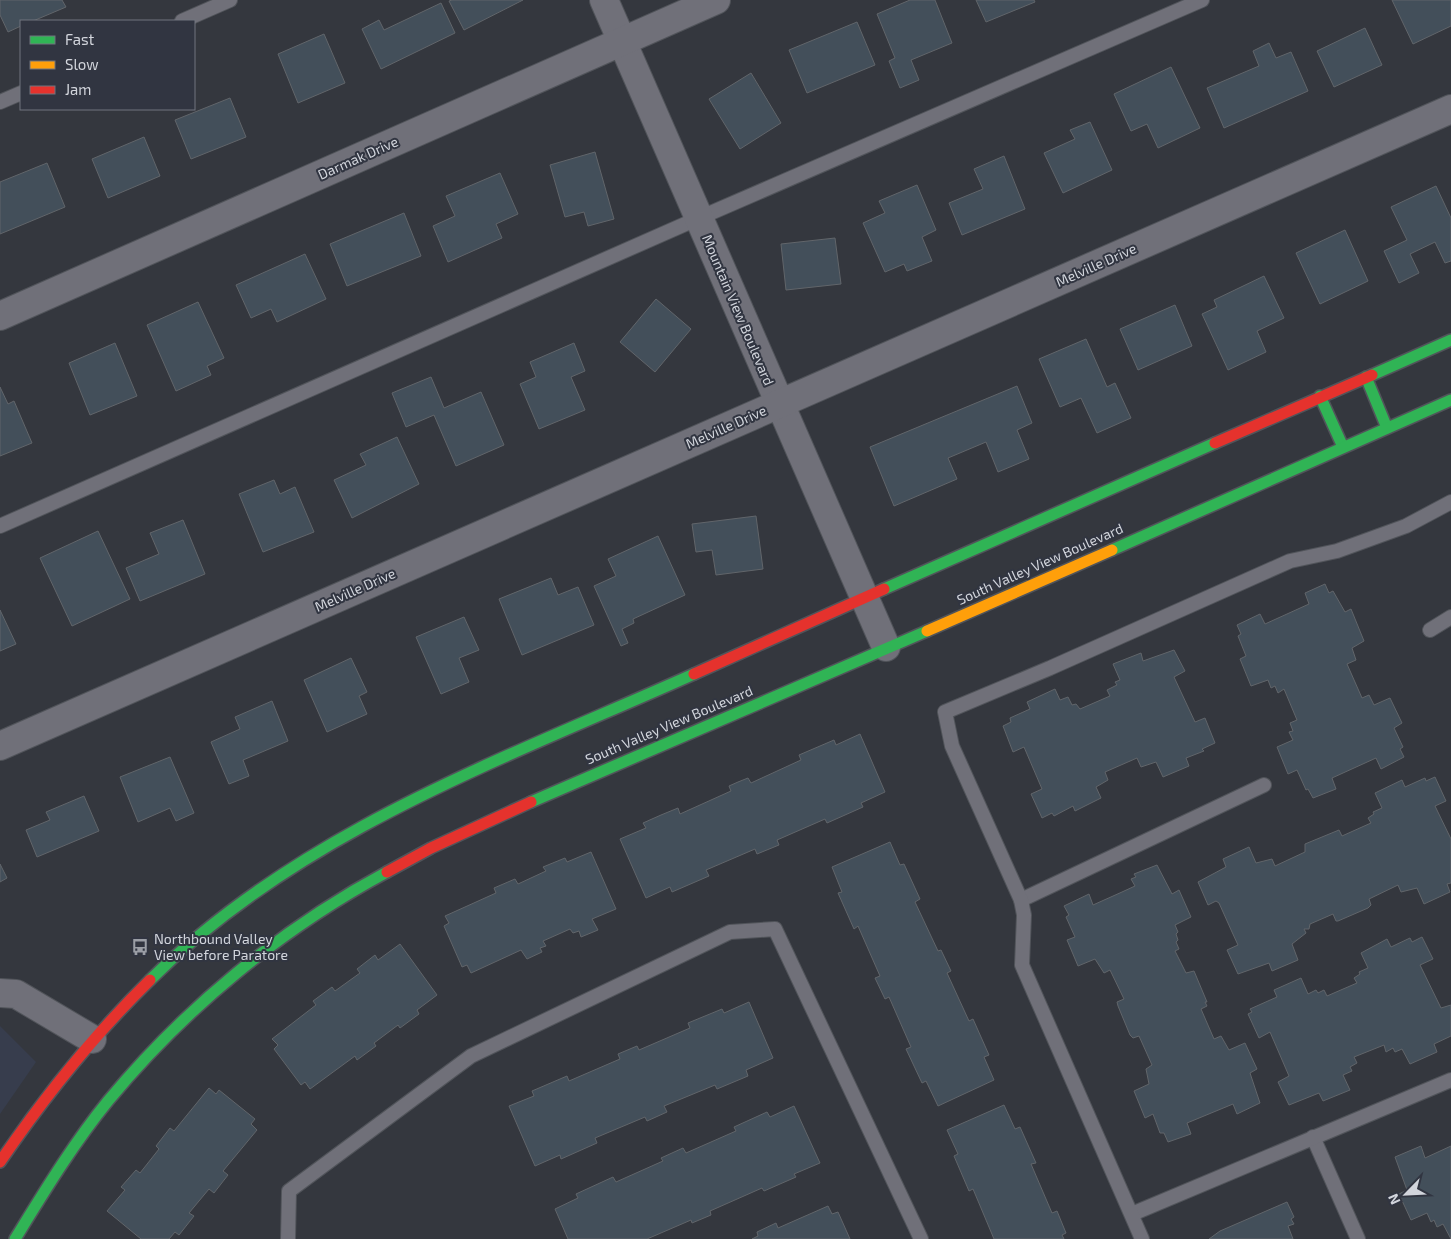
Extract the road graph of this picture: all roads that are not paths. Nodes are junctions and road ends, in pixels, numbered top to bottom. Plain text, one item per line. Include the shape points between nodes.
1 (230, 0) edge
2 (604, 0) edge
3 (716, 0) edge
4 (1202, 0) edge
5 (184, 20) edge
6 (622, 42) junction
7 (20, 93) edge
8 (0, 102) edge
9 (1451, 109) edge
10 (699, 218) junction
11 (0, 316) edge
12 (1451, 340) edge
13 (1366, 377) junction
14 (1320, 396) junction
15 (1451, 400) edge
16 (779, 404) junction
17 (1387, 428) junction
18 (1343, 447) junction
19 (1451, 502) edge
20 (0, 526) edge
21 (863, 598) junction
22 (1451, 617) edge
23 (1430, 630) dead end
24 (886, 647) junction
25 (0, 746) edge
26 (1264, 785) dead end
27 (1021, 900) junction
28 (0, 993) edge
29 (92, 1039) junction
30 (1451, 1080) edge
31 (1313, 1137) junction
32 (0, 1162) edge
33 (1132, 1214) junction
34 (15, 1239) edge
35 (288, 1239) edge
36 (921, 1239) edge
37 (1142, 1239) edge
38 (1358, 1239) edge

1 - 5 lane
2 - 6 street, Mountain View Boulevard
3 - 6 street, Darmak Drive
4 - 10 lane
6 - 10 street, Mountain View Boulevard
6 - 11 street, Darmak Drive
7 - 8 lane
9 - 16 street, Melville Drive
10 - 16 street, Mountain View Boulevard
10 - 20 lane
12 - 13 main road
13 - 14 main road
13 - 17 main road
14 - 18 main road
14 - 21 main road
15 - 17 main road, South Valley View Boulevard
16 - 21 street, Mountain View Boulevard
16 - 25 street, Melville Drive
17 - 18 main road, South Valley View Boulevard
18 - 24 main road, South Valley View Boulevard
19 - 27 lane via 1406,526 1336,551 1290,561 945,712 952,746
21 - 24 street, Mountain View Boulevard
21 - 29 main road via 358,827 305,858 211,924 156,972
22 - 23 lane
24 - 34 main road, South Valley View Boulevard via 435,844 307,919 254,958 178,1025 143,1061 78,1140
26 - 27 lane
27 - 33 lane via 1024,915 1022,964
28 - 29 street via 16,994
29 - 32 main road via 50,1088
30 - 31 lane
31 - 33 lane
31 - 38 lane
33 - 37 lane
35 - 36 lane via 289,1191 471,1056 730,932 775,930

